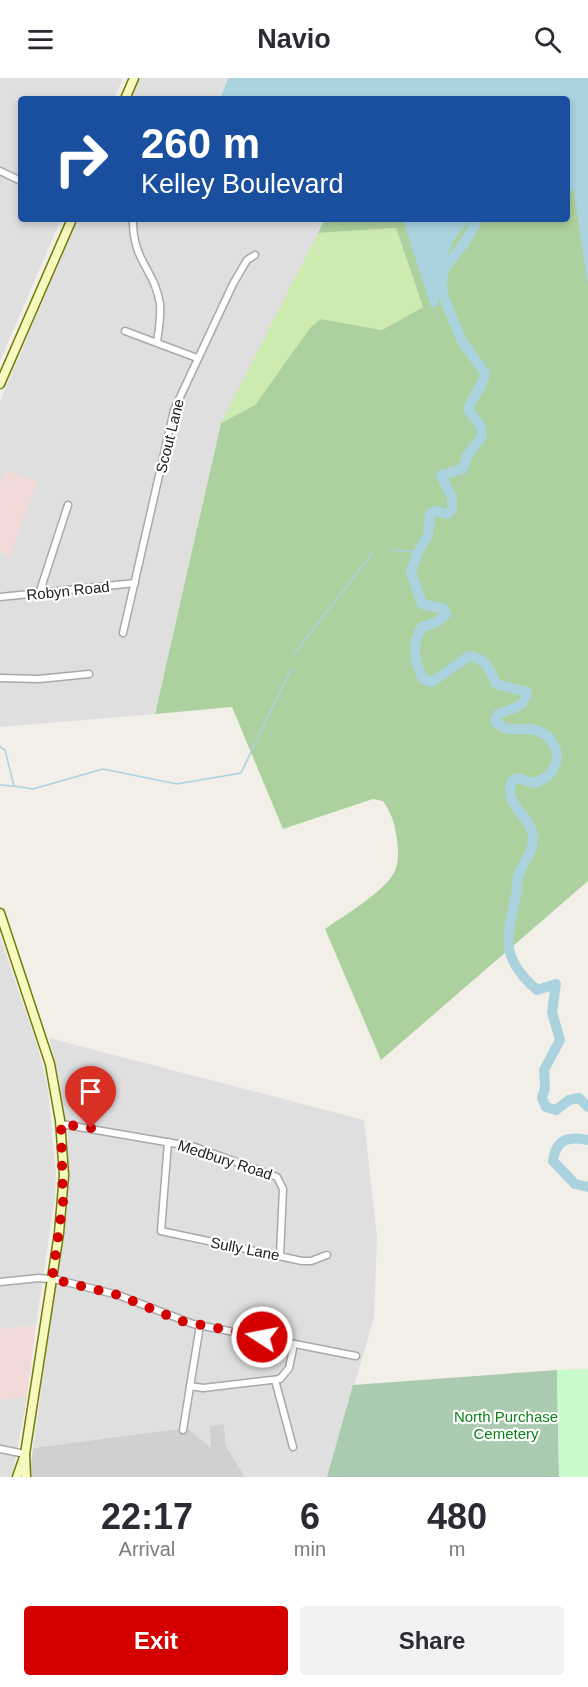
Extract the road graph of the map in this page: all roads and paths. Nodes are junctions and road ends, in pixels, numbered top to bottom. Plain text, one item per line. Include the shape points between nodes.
1 (134, 78) edge
2 (126, 96) edge
3 (0, 171) edge
4 (18, 180) edge
5 (71, 222) edge
6 (134, 222) edge
7 (255, 255) dead end
8 (125, 331) dead end
9 (157, 342) junction
10 (197, 358) junction
11 (0, 384) edge
12 (68, 505) dead end
13 (135, 583) junction
14 (39, 594) junction
15 (0, 597) edge
16 (123, 633) dead end
17 (89, 674) dead end
18 (0, 678) edge
19 (0, 913) edge
20 (61, 1124) junction
21 (168, 1142) junction
22 (327, 1255) dead end
23 (280, 1257) junction
24 (52, 1279) junction
25 (0, 1282) edge
26 (200, 1325) junction
27 (294, 1344) junction
28 (356, 1356) dead end
29 (275, 1380) junction
30 (190, 1386) junction
31 (183, 1430) dead end
32 (293, 1447) dead end
33 (0, 1449) edge
34 (25, 1454) junction
35 (17, 1477) edge
36 (26, 1477) edge

1 - 2 main road
3 - 4 street
5 - 11 main road
6 - 9 street via 137,254 159,302
7 - 10 street, Scout Lane via 247,260
8 - 9 street
9 - 10 street
10 - 13 street, Scout Lane via 174,410
12 - 14 street
13 - 14 street, Robyn Road
13 - 16 street, Scout Lane
14 - 15 street, Robyn Road
17 - 18 street
19 - 20 main road via 50,1064
20 - 21 street, Medbury Road
20 - 24 main road via 63,1202
21 - 23 street, Medbury Road via 214,1154 281,1181
21 - 23 street, Sully Lane via 162,1232
22 - 23 street, Sully Lane via 310,1262
24 - 25 street
24 - 26 street via 118,1295 168,1317
24 - 34 main road
26 - 27 street
26 - 30 street
27 - 28 street
27 - 29 street via 286,1374
29 - 30 street
29 - 32 street
30 - 31 street
33 - 34 street
34 - 35 main road
34 - 36 main road

